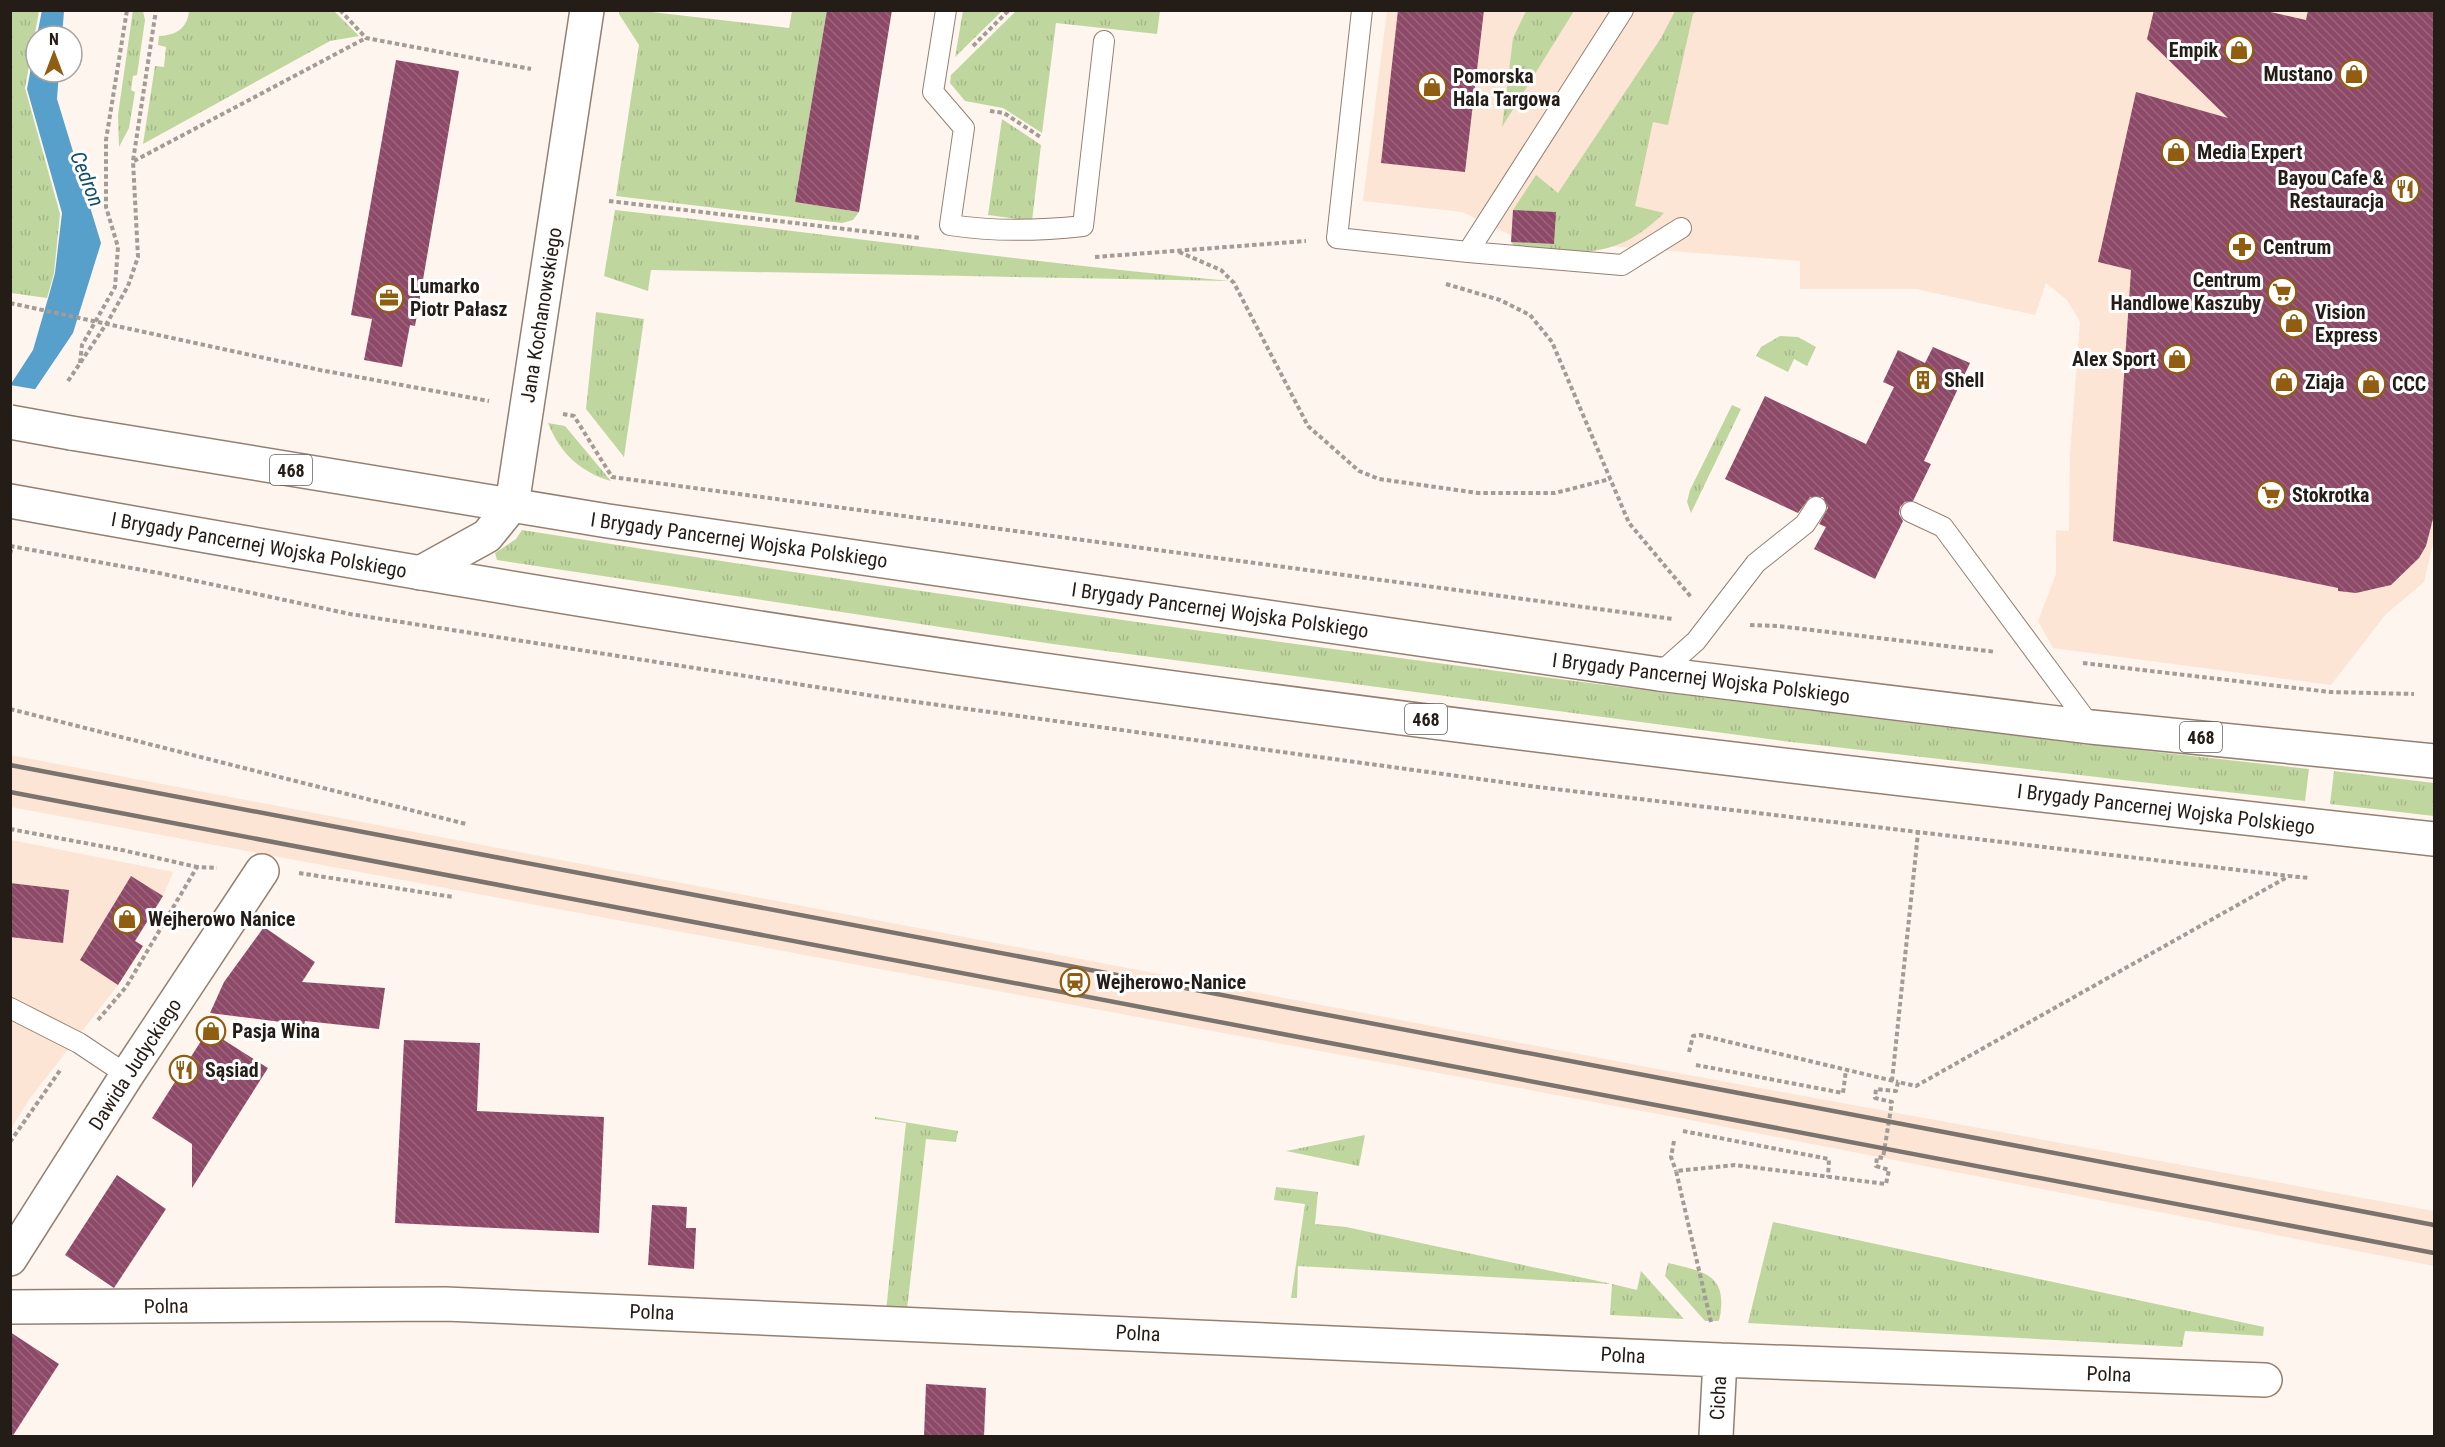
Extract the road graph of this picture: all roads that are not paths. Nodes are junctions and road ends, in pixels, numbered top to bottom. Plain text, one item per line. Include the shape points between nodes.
1 (587, 10) edge
2 (946, 10) edge
3 (1362, 10) edge
4 (1623, 10) edge
5 (1104, 40) dead end
6 (1681, 228) dead end
7 (1468, 252) junction
8 (10, 422) edge
9 (20, 503) edge
10 (512, 504) junction
11 (1816, 507) dead end
12 (1911, 512) dead end
13 (420, 573) junction
14 (1659, 674) junction
15 (2091, 727) junction
16 (2433, 754) edge
17 (2434, 839) edge
18 (262, 871) dead end
19 (10, 1008) edge
20 (127, 1075) junction
21 (10, 1259) edge
22 (10, 1307) edge
23 (1720, 1360) junction
24 (2265, 1380) dead end
25 (1716, 1437) edge

1 - 10 main road, Jana Kochanowskiego
2 - 5 lane via 933,92 964,128 950,225 984,231 1083,226
3 - 7 lane via 1337,238
4 - 7 lane
6 - 7 lane via 1622,265
8 - 10 main road, I Brygady Pancernej Wojska Polskiego / 468, bridge
9 - 13 main road, I Brygady Pancernej Wojska Polskiego / 468
10 - 13 main road, Jana Kochanowskiego via 487,536
10 - 14 main road, I Brygady Pancernej Wojska Polskiego / 468
11 - 14 lane via 1805,524 1756,562 1704,623 1696,641
12 - 15 lane via 1943,527
13 - 17 main road, I Brygady Pancernej Wojska Polskiego / 468 via 1004,664 1634,746
14 - 15 main road, I Brygady Pancernej Wojska Polskiego / 468
15 - 16 main road, I Brygady Pancernej Wojska Polskiego / 468
18 - 20 main road, Dawida Judyckiego
19 - 20 lane via 79,1043
20 - 21 main road, Dawida Judyckiego
22 - 23 main road, Polna via 445,1304
23 - 24 main road, Polna
23 - 25 main road, Cicha

